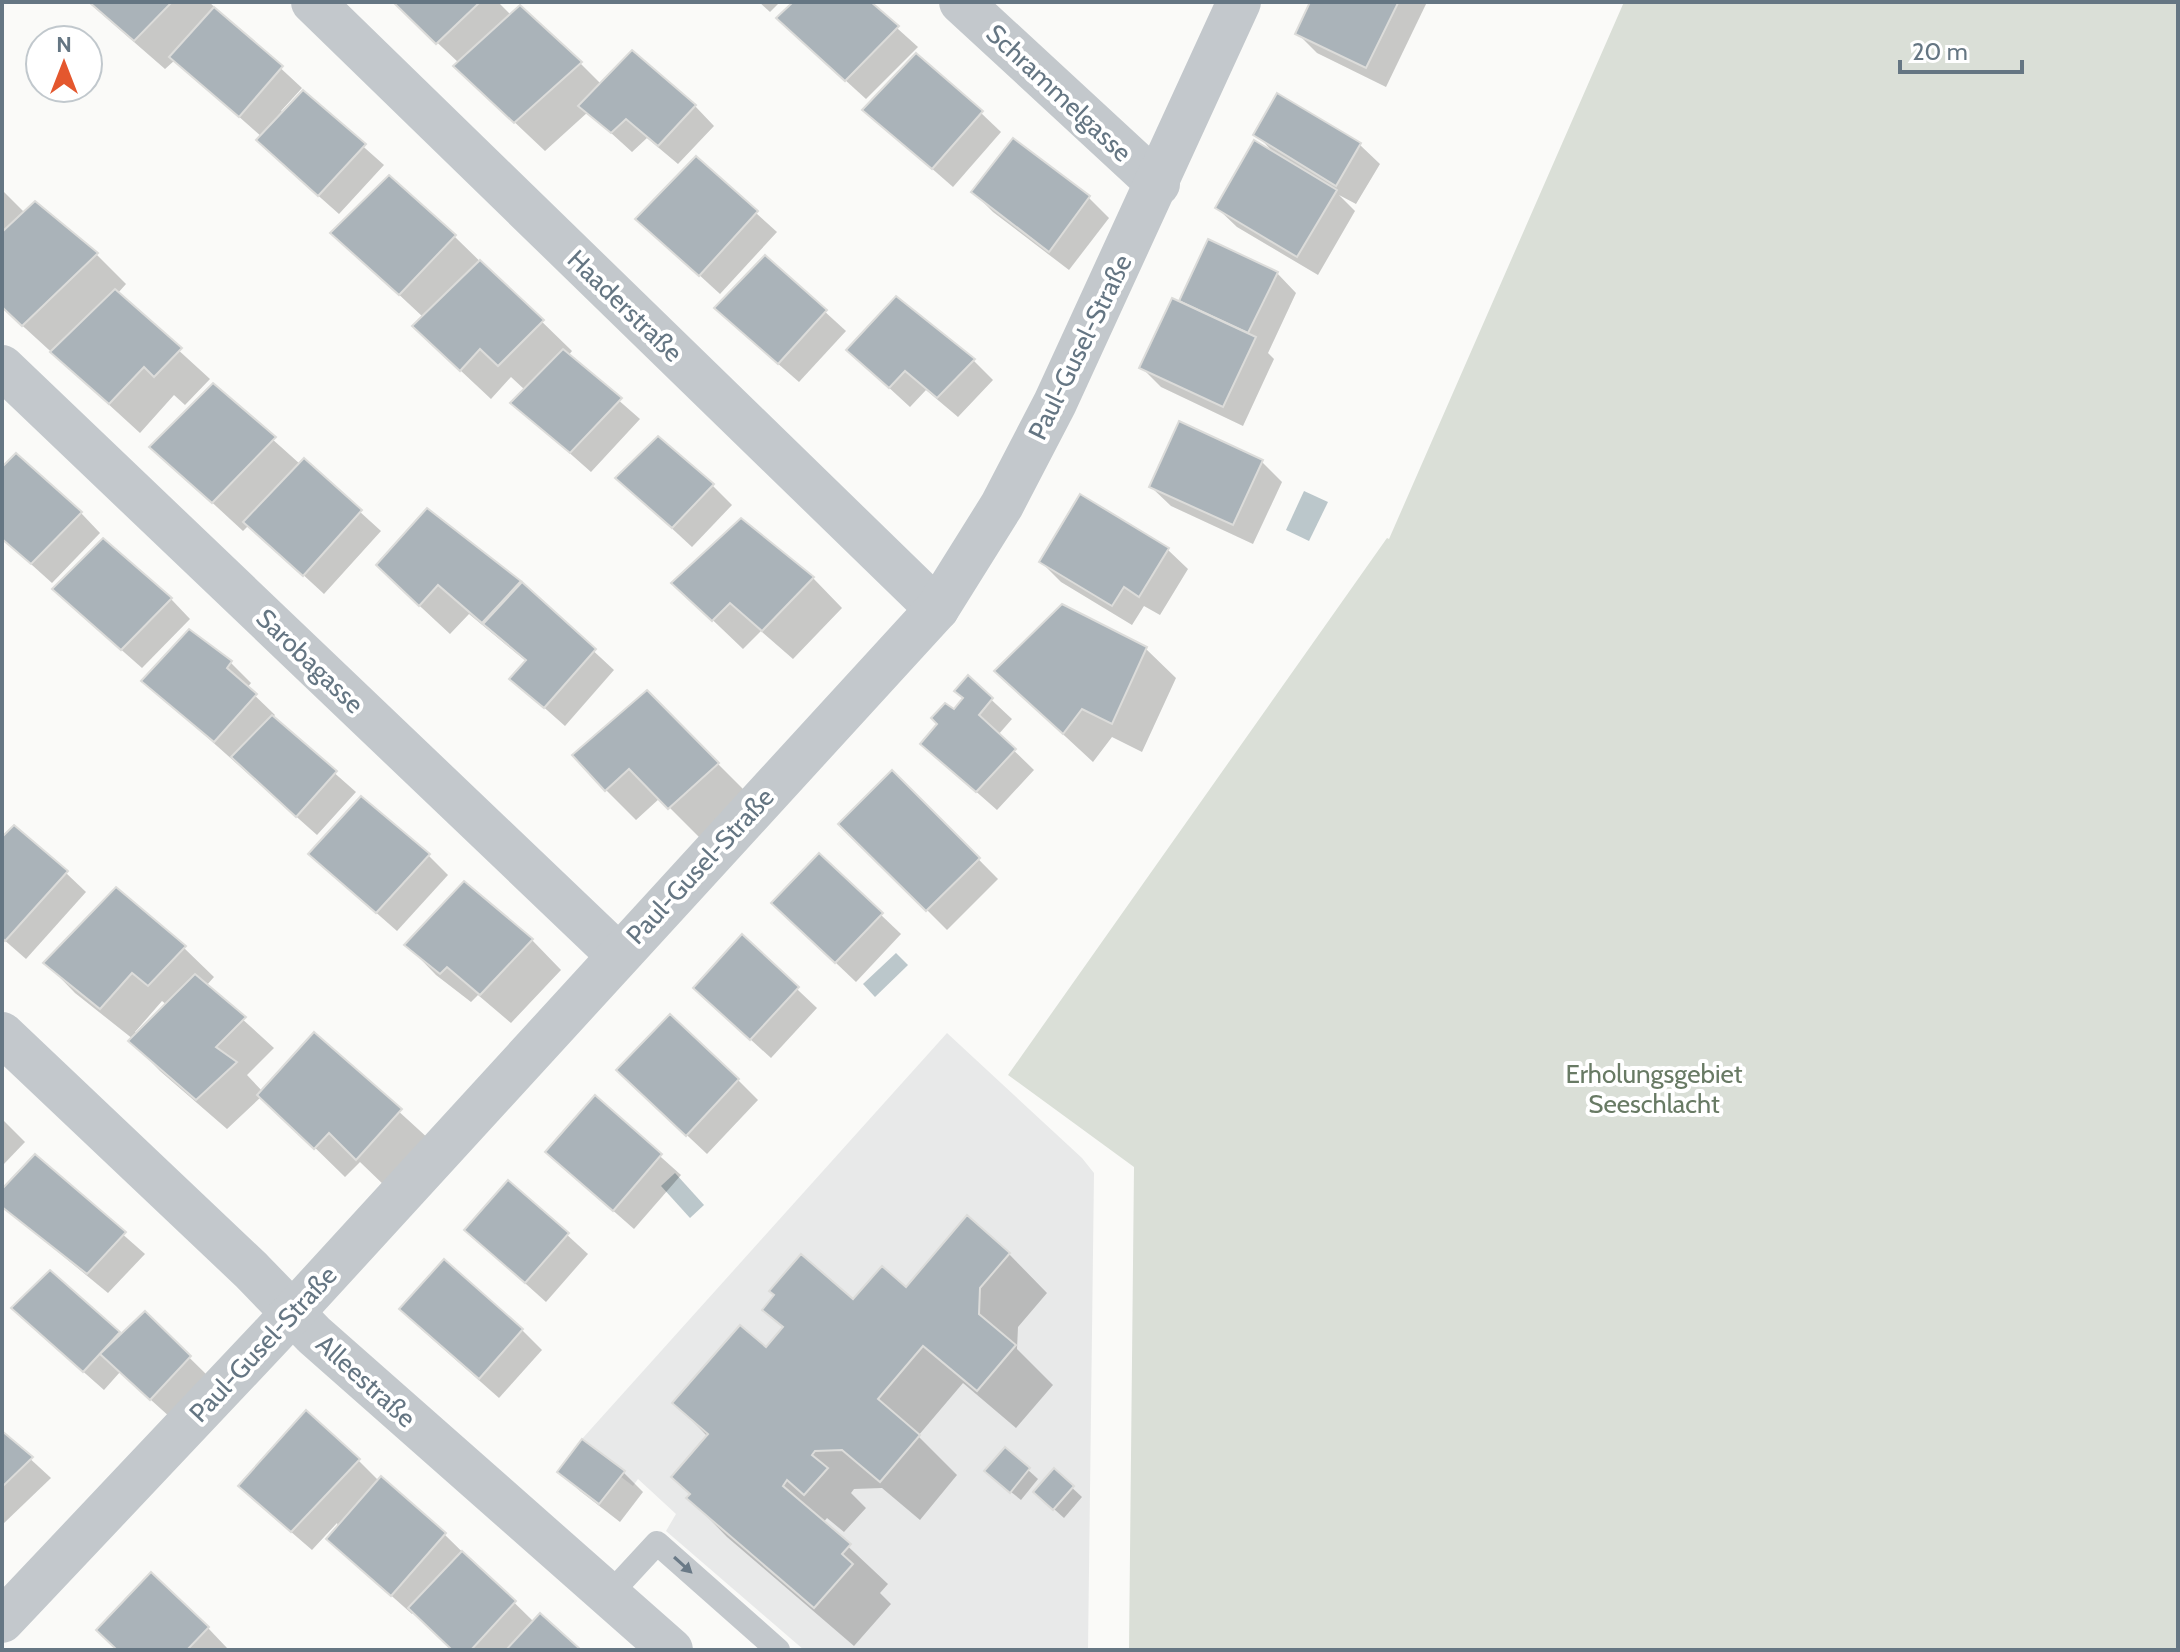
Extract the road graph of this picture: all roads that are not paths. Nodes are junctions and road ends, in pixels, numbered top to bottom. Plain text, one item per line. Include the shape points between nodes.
1 (313, 2) edge
2 (961, 2) edge
3 (1239, 2) edge
4 (1158, 184) junction
5 (2, 367) edge
6 (937, 609) junction
7 (618, 955) junction
8 (2, 1034) edge
9 (291, 1314) junction
10 (608, 1596) junction
11 (2, 1621) edge
12 (671, 1650) edge
13 (778, 1650) edge

1 - 6 street, Haaderstraße
2 - 4 street, Schrammelgasse
3 - 4 street, Paul-Gusel-Straße
4 - 6 street, Paul-Gusel-Straße via 1002,505
5 - 7 street, Sarobagasse
6 - 7 street, Paul-Gusel-Straße
7 - 9 street, Paul-Gusel-Straße
8 - 9 street, Alleestraße
9 - 10 street, Alleestraße
9 - 11 street, Paul-Gusel-Straße
10 - 12 street, Alleestraße
10 -> 13 lane via 657,1543

